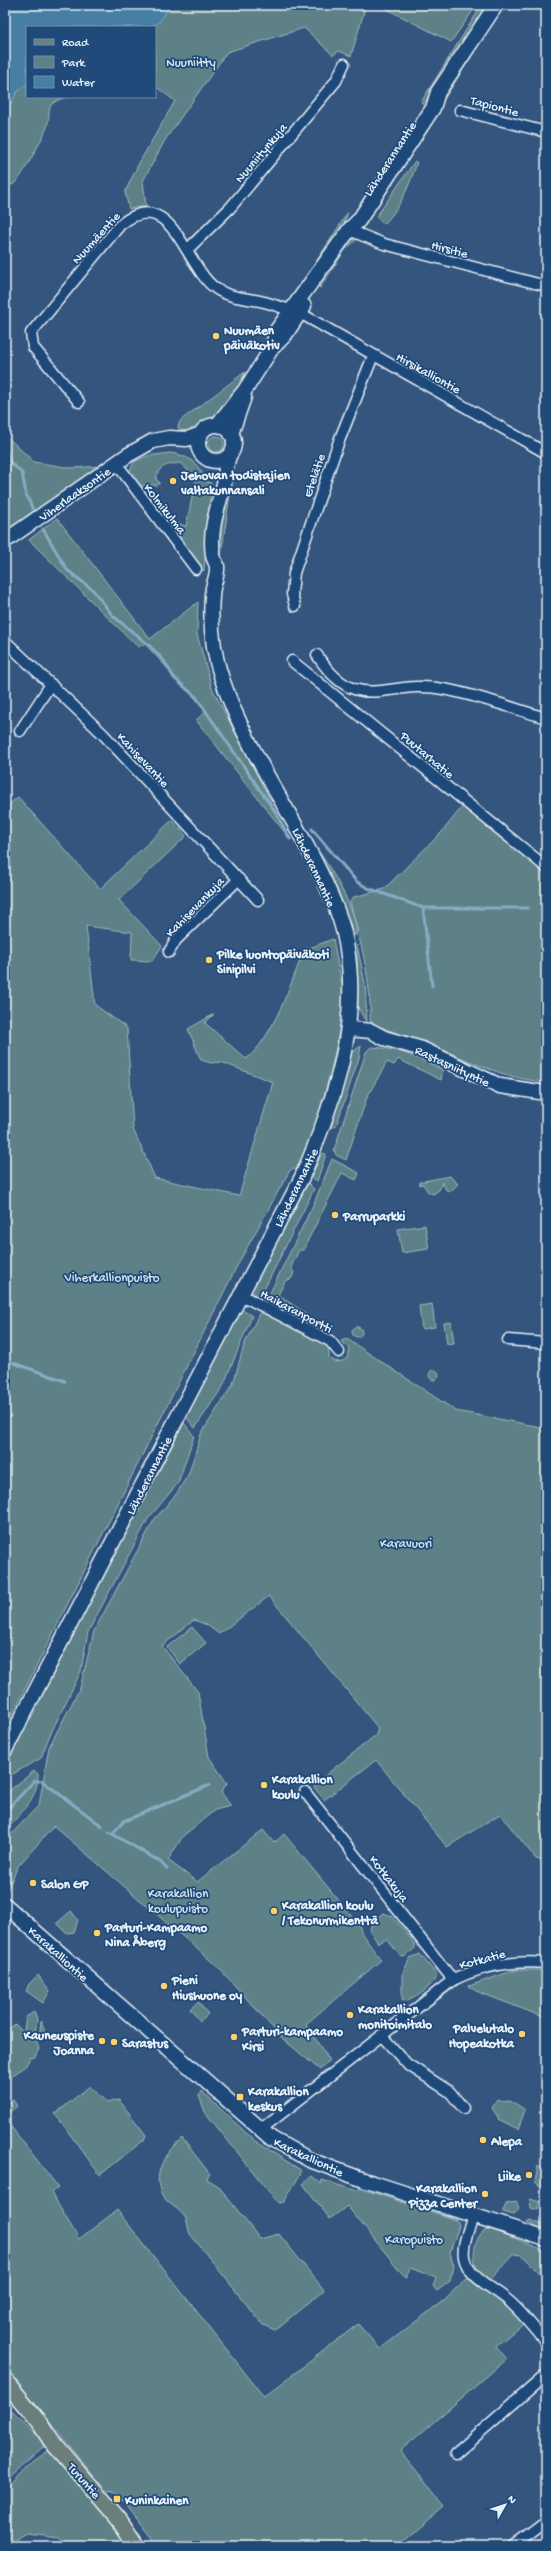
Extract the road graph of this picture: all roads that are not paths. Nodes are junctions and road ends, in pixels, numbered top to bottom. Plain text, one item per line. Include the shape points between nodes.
1 (497, 5) edge
2 (344, 64) dead end
3 (460, 110) dead end
4 (546, 132) edge
5 (349, 230) junction
6 (187, 250) junction
7 (546, 286) edge
8 (295, 312) junction
9 (373, 356) junction
10 (245, 390) junction
11 (79, 402) dead end
12 (217, 425) junction
13 (201, 434) junction
14 (231, 434) junction
15 (144, 446) junction
16 (546, 453) edge
17 (230, 454) junction
18 (204, 456) junction
19 (116, 464) junction
20 (220, 492) junction
21 (5, 541) edge
22 (196, 569) dead end
23 (295, 606) dead end
24 (5, 640) edge
25 (317, 655) dead end
26 (292, 661) dead end
27 (51, 684) junction
28 (546, 718) edge
29 (20, 731) dead end
30 (546, 867) edge
31 (239, 879) junction
32 (258, 900) dead end
33 (169, 952) dead end
34 (350, 1029) junction
35 (546, 1093) edge
36 (241, 1295) junction
37 (508, 1340) dead end
38 (546, 1343) edge
39 (339, 1352) dead end
40 (5, 1750) edge
41 (305, 1792) dead end
42 (5, 1905) edge
43 (546, 1963) edge
44 (453, 1980) junction
45 (381, 2035) junction
46 (463, 2108) dead end
47 (260, 2130) junction
48 (474, 2215) junction
49 (546, 2239) edge
50 (546, 2342) edge
51 (546, 2375) edge
52 (5, 2381) edge
53 (5, 2396) edge
54 (51, 2440) junction
55 (455, 2454) dead end
56 (119, 2520) junction
57 (546, 2521) edge
58 (136, 2546) edge
59 (145, 2546) edge
60 (513, 2546) edge

1 - 5 main road, Lähderannantie via 438,92 425,103 352,215
2 - 6 street, Nuuniitynkuja via 336,81 230,208
3 - 4 street, Tapiontie
5 - 7 street, Hirsitie via 384,244
5 - 8 main road, Lähderannantie via 315,280 311,295
6 - 8 street, Nuumäentie via 208,280 221,292
6 - 11 street, Nuumäentie via 173,229 160,217 146,214 129,218 120,225 35,325 30,339 32,347
8 - 9 street, Hirsikalliontie
8 - 10 main road, Lähderannantie via 285,335 272,348
9 - 16 street, Hirsikalliontie
9 - 23 street, Etelätie via 337,447 294,573 292,594
10 - 12 main road, Lähderannantie
10 - 14 main road, Lähderannantie
12 - 13 main road via 208,427
12 - 14 main road via 224,427
13 - 15 main road, Viherlaaksontie via 188,439 157,439
13 - 18 main road via 198,443
14 - 17 main road via 234,444
15 - 18 main road via 187,446
15 - 19 main road, Viherlaaksontie
17 - 18 main road via 222,460
17 - 20 main road, Lähderannantie
18 - 20 main road
19 - 21 main road, Viherlaaksontie
19 - 22 street, Kolmikulma
20 - 34 main road, Lähderannantie via 215,510 212,556 208,564 207,582 212,592 215,647 222,677 245,734 312,856 333,902 344,935 351,977
24 - 27 street, Kahisevantie
25 - 28 street via 336,679 357,690 374,693 407,687 443,689
26 - 30 street, Puutarhatie
27 - 29 street
27 - 31 street, Kahisevantie via 103,734
31 - 32 street, Kahisevantie
31 - 33 street, Kahisevankuja via 176,940
34 - 35 main road, Rastasniityntie via 361,1038 384,1038 422,1049 500,1086
34 - 36 main road, Lähderannantie via 335,1088 316,1144 302,1177
36 - 39 street, Haikaranportti via 330,1341
36 - 40 main road, Lähderannantie
37 - 38 street
41 - 44 street, Kotkakuja
42 - 47 main road, Karakalliontie
43 - 44 street, Kotkatie via 509,1963 480,1969
44 - 45 street, Kotkatie
45 - 46 street via 407,2064 450,2092
45 - 47 street, Kotkatie
47 - 48 main road, Karakalliontie via 272,2140 326,2166
48 - 49 main road, Karakalliontie
48 - 50 street via 465,2246 467,2266 480,2280 511,2303
51 - 55 street
52 - 54 main road, Turuntie
53 - 54 main road, Turuntie via 34,2428
54 - 56 main road, Turuntie
56 - 58 main road, Turuntie
56 - 59 main road, Turuntie via 135,2532
57 - 60 street

